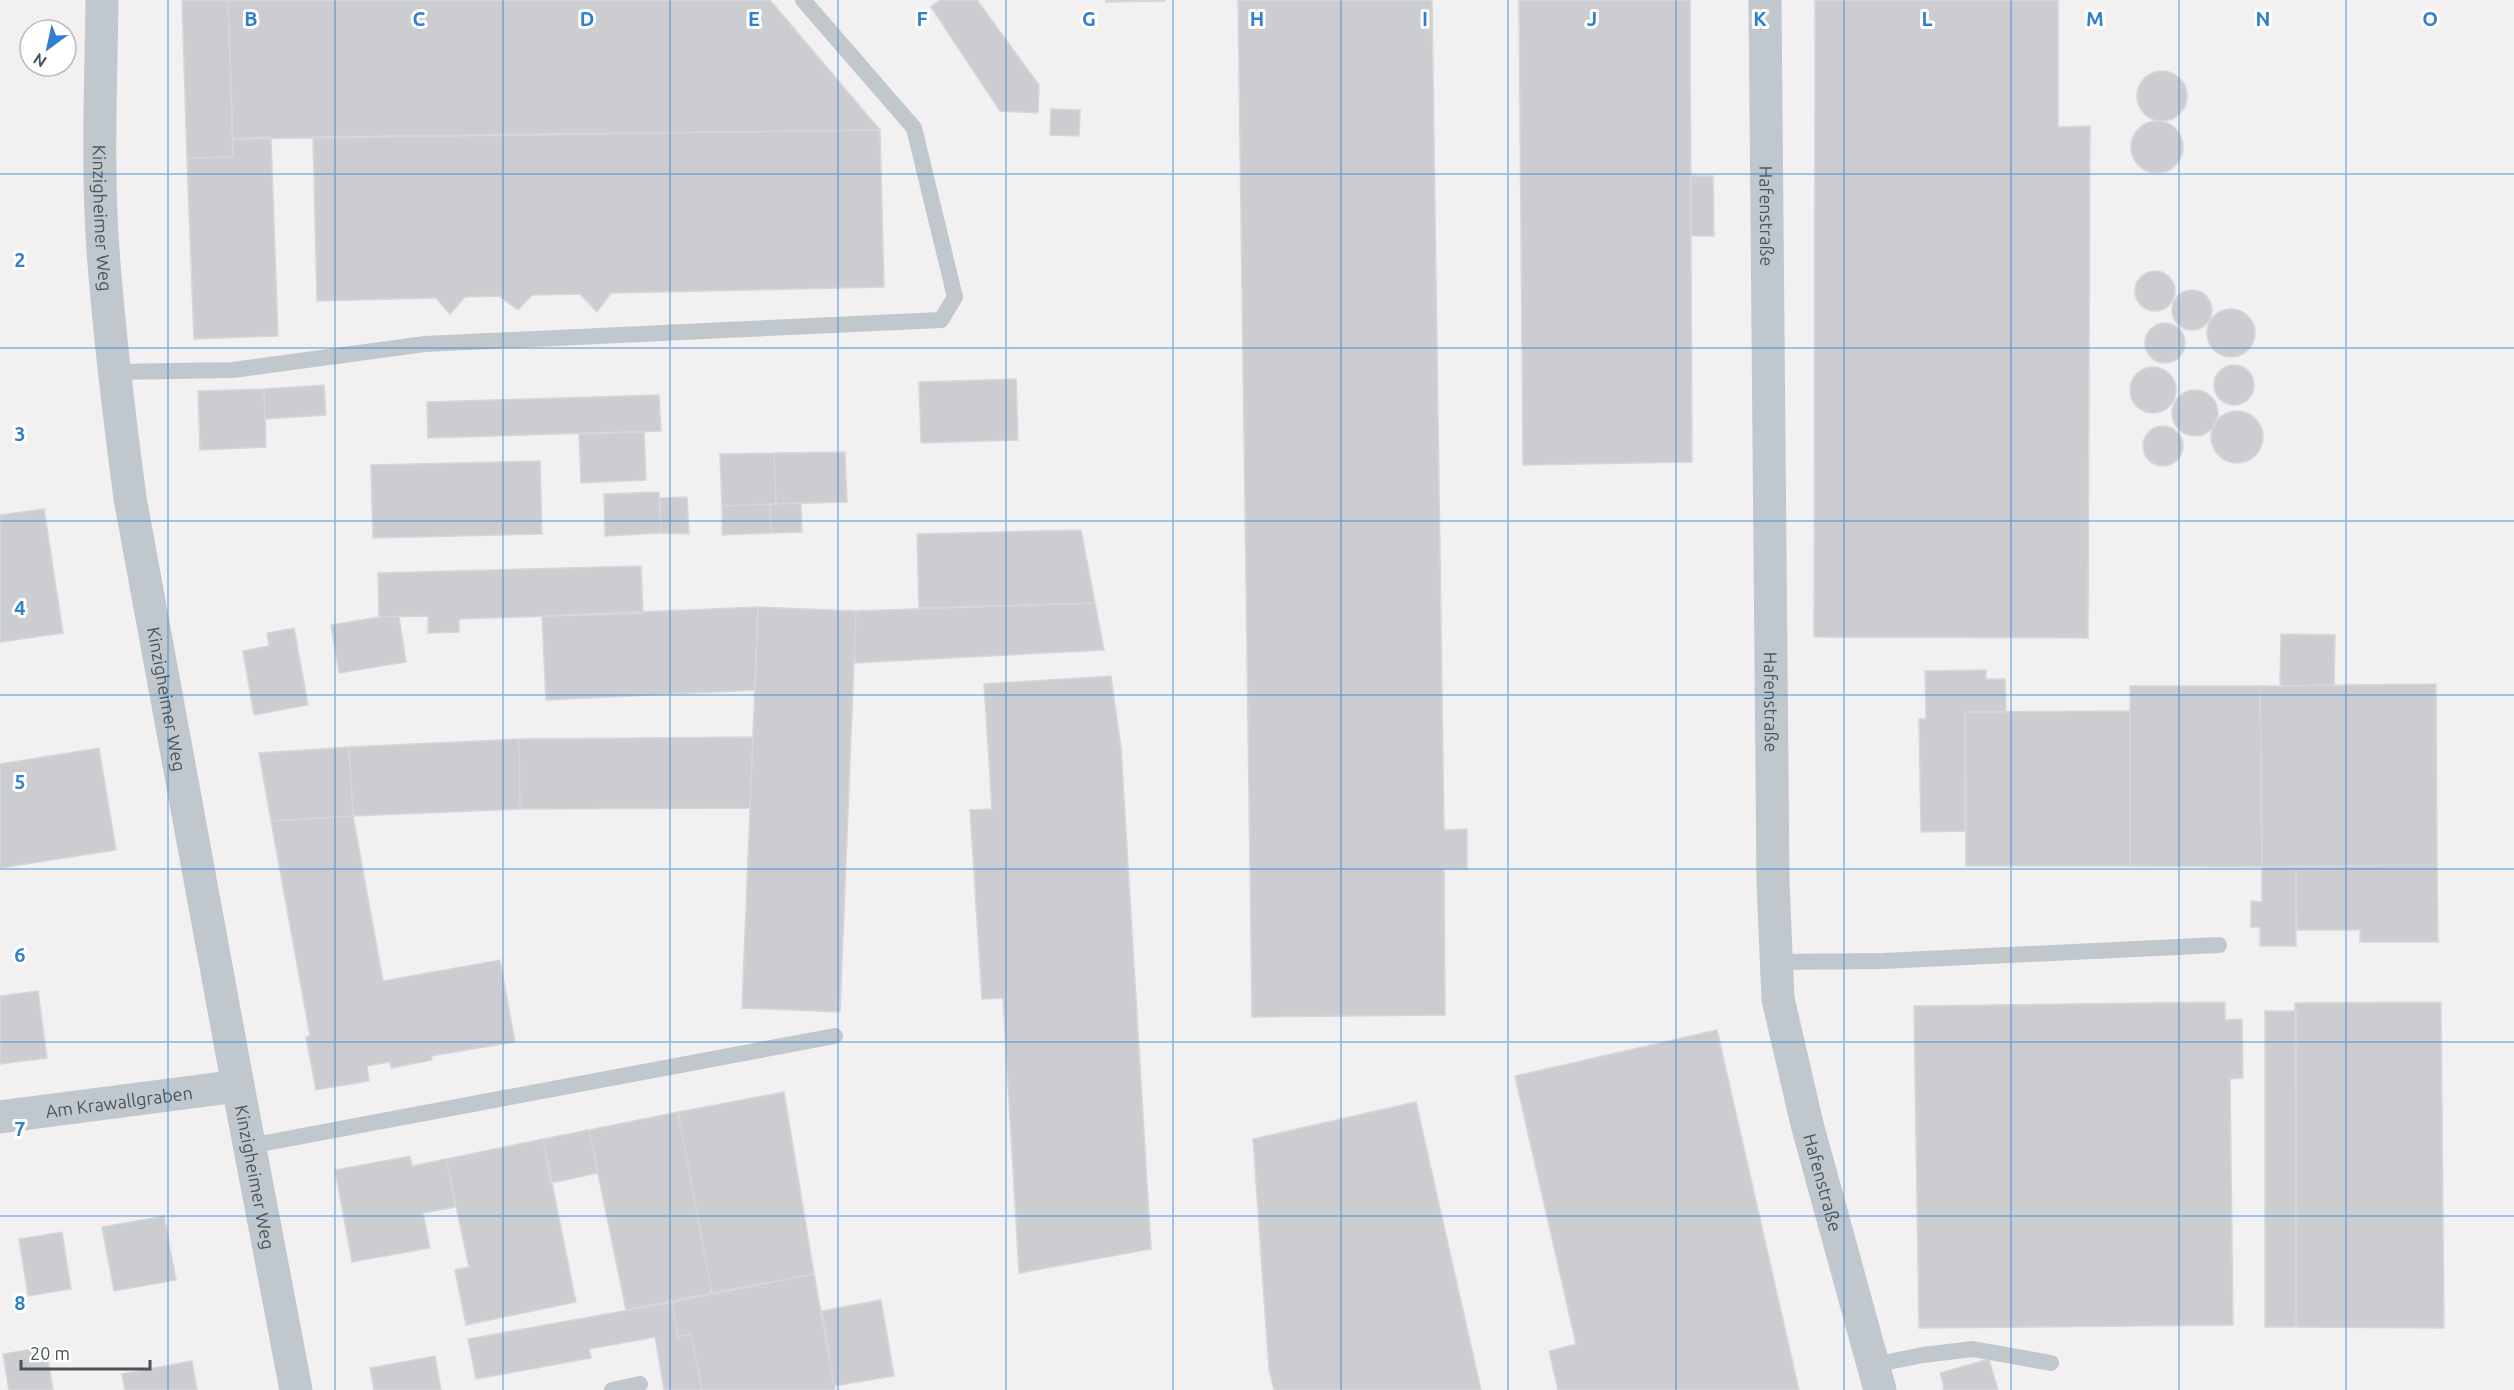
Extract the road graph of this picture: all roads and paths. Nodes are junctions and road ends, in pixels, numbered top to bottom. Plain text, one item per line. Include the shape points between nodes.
1 (102, 0) edge
2 (803, 0) edge
3 (1765, 0) edge
4 (114, 372) junction
5 (2219, 945) dead end
6 (1776, 962) junction
7 (835, 1036) dead end
8 (238, 1086) junction
9 (0, 1118) edge
10 (249, 1146) junction
11 (2051, 1363) dead end
12 (1876, 1377) edge
13 (640, 1384) dead end
14 (296, 1390) edge
15 (612, 1390) edge

1 - 4 street, Kinzigheimer Weg via 103,248
2 - 4 lane via 914,128 955,297 941,320 425,344 233,370
3 - 6 street, Hafenstraße
4 - 8 street, Kinzigheimer Weg via 130,498
5 - 6 lane via 1883,961
6 - 12 street, Hafenstraße via 1778,999 1807,1124
7 - 10 lane
8 - 9 street, Am Krawallgraben
8 - 10 street, Kinzigheimer Weg
10 - 14 street, Kinzigheimer Weg
11 - 12 lane via 1973,1349 1923,1355
13 - 15 lane

